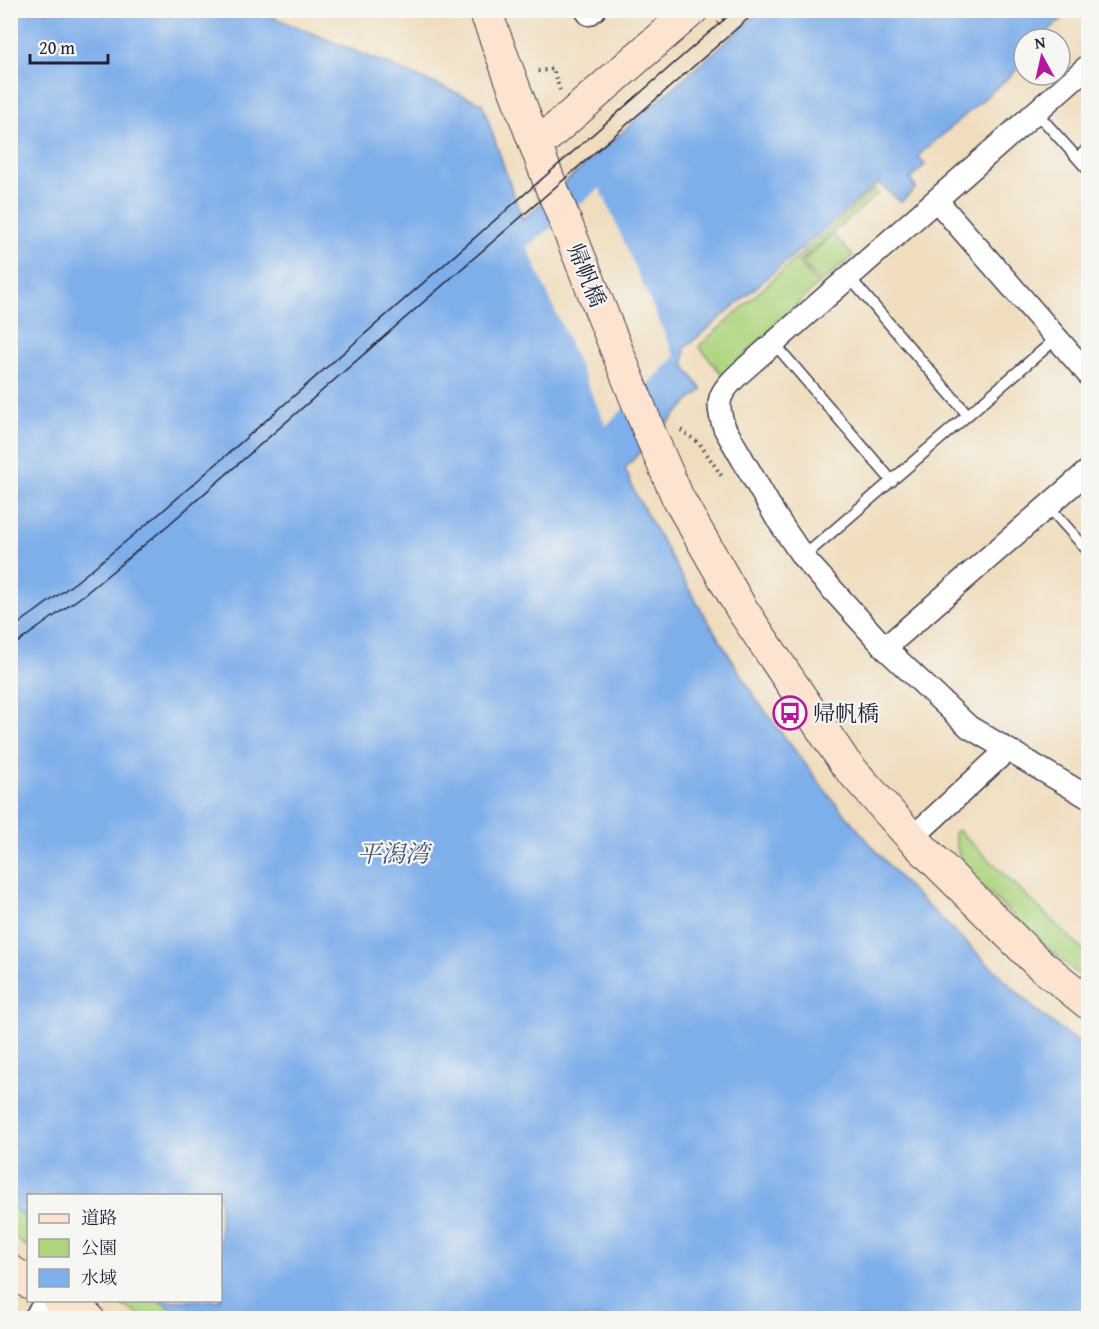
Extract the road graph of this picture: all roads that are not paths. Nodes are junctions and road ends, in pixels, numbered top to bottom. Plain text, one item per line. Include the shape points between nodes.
1 (485, 10) edge
2 (586, 10) edge
3 (594, 10) edge
4 (692, 10) edge
5 (1089, 66) edge
6 (1036, 112) junction
7 (536, 146) junction
8 (1089, 148) edge
9 (1078, 158) junction
10 (1089, 170) edge
11 (936, 201) junction
12 (849, 277) junction
13 (1057, 338) junction
14 (774, 343) junction
15 (1089, 374) edge
16 (968, 416) junction
17 (1089, 471) edge
18 (892, 481) junction
19 (1048, 506) junction
20 (1089, 551) edge
21 (804, 557) junction
22 (885, 648) junction
23 (1007, 750) junction
24 (1089, 797) edge
25 (912, 838) junction
26 (1089, 1003) edge
27 (10, 1271) edge
28 (27, 1281) edge
29 (45, 1302) edge
30 (61, 1302) edge
31 (35, 1318) edge
32 (88, 1318) edge

1 - 7 street, 帰帆橋
2 - 3 street via 590,14
4 - 7 street
5 - 6 street
6 - 9 lane
6 - 11 street
7 - 25 street, 帰帆橋 via 678,498 741,608 845,763
8 - 9 lane
9 - 10 lane
11 - 12 street
11 - 13 street
12 - 14 street
12 - 16 lane
13 - 15 street
13 - 16 lane
14 - 18 lane
14 - 21 street via 724,389 719,401 720,415
16 - 18 lane
17 - 19 street
18 - 21 lane
19 - 20 lane
19 - 22 street
21 - 22 street
22 - 23 street via 969,727
23 - 24 street
23 - 25 street
25 - 26 street, 帰帆橋 via 1036,961
27 - 28 street
29 - 31 street
30 - 32 street

